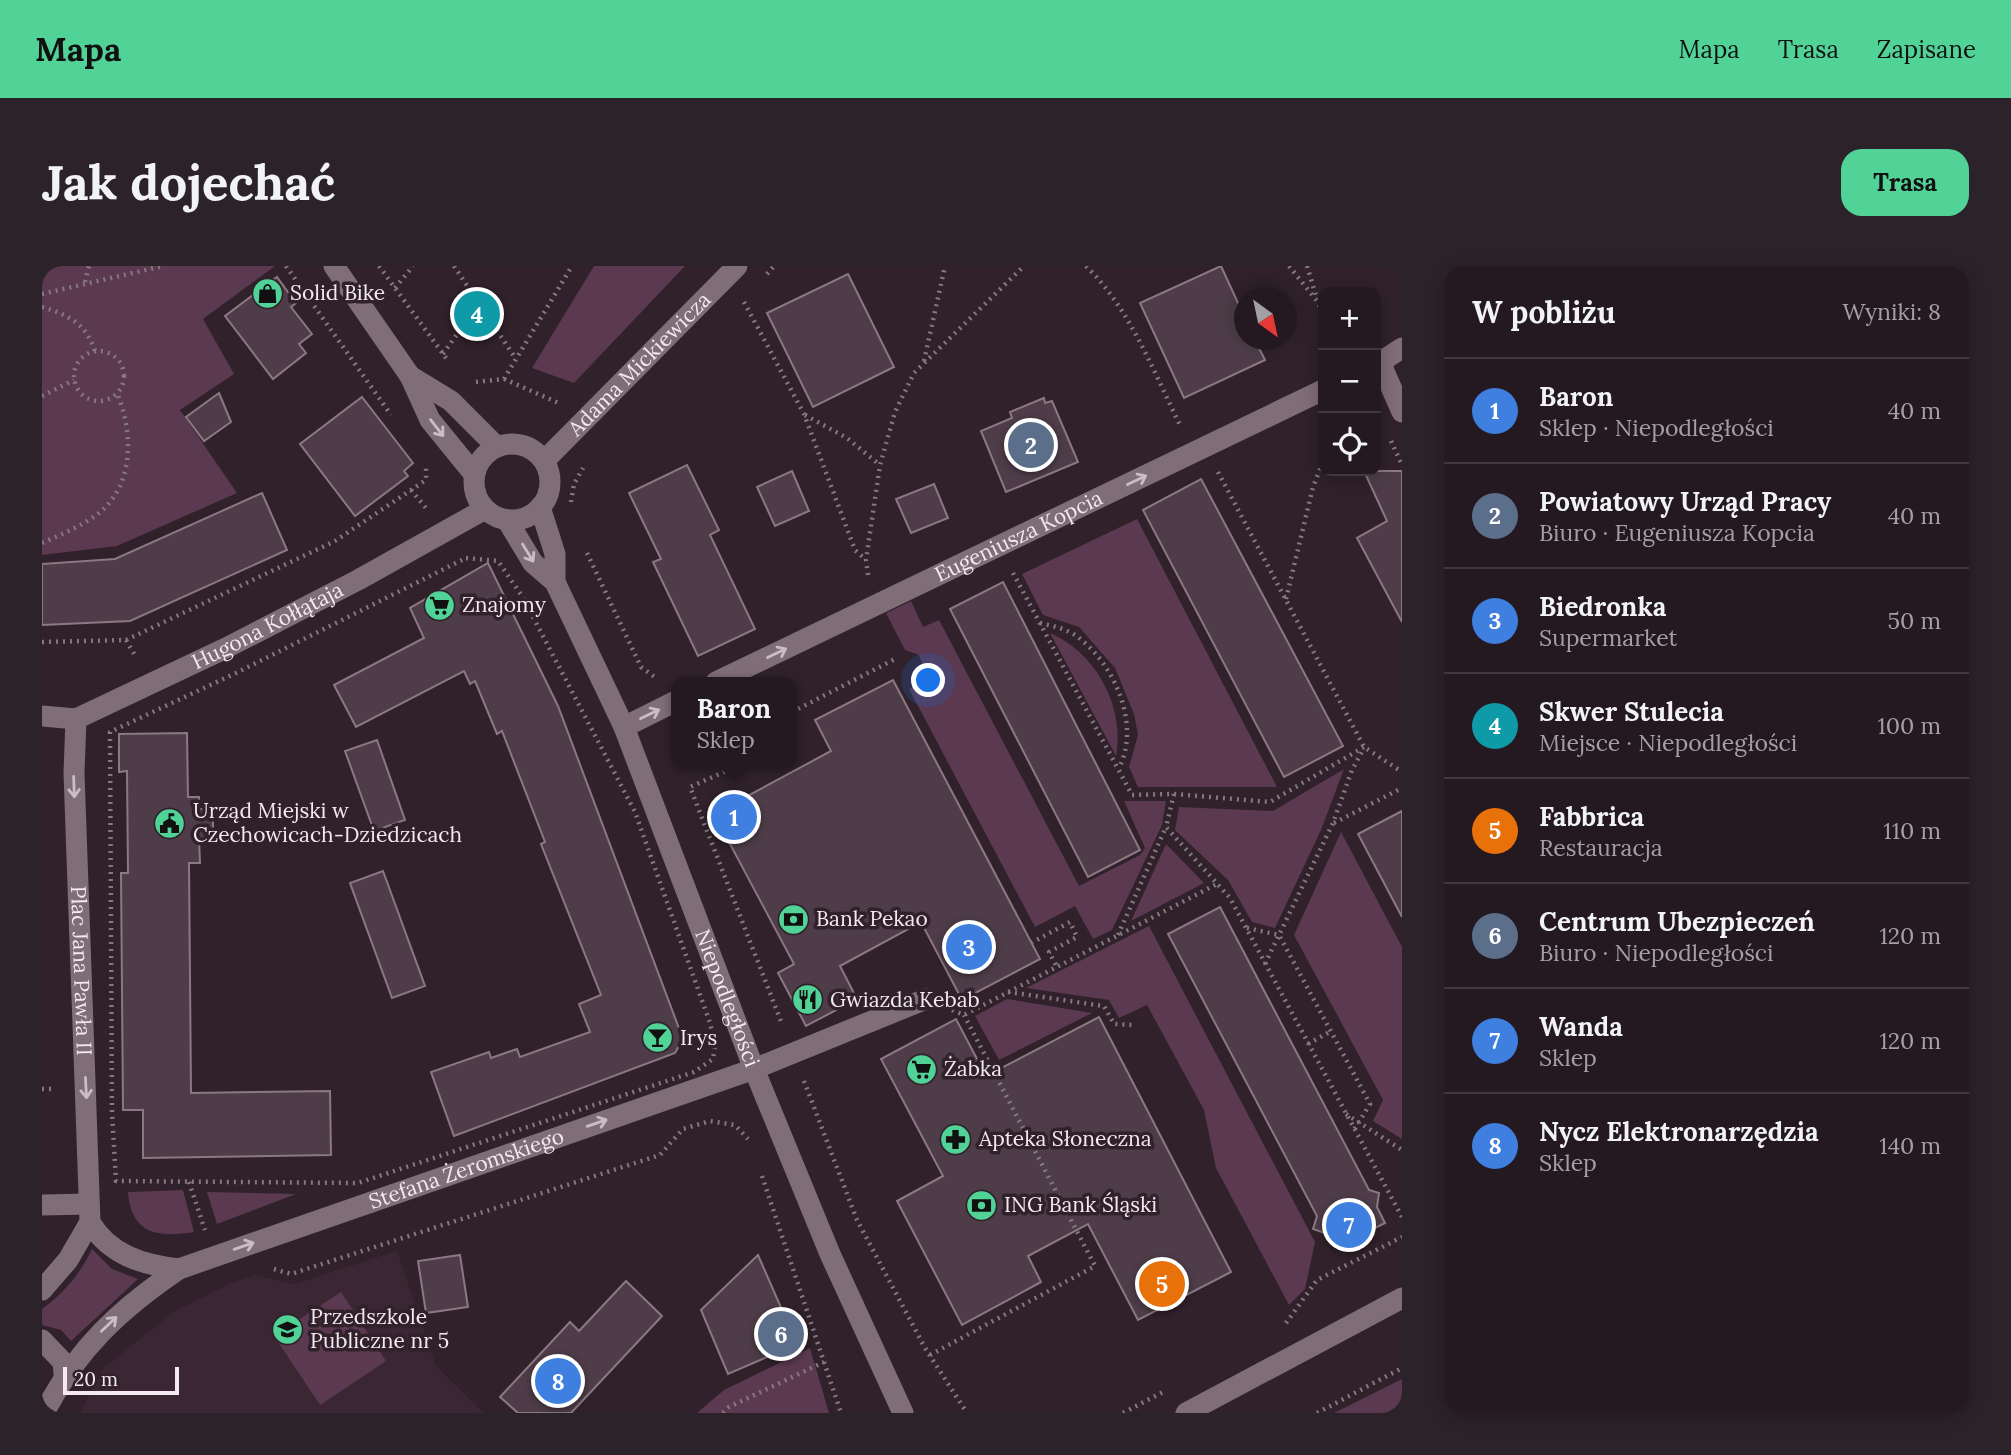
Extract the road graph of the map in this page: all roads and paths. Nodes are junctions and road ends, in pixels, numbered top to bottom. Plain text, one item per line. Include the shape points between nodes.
1 (89, 266) edge
2 (163, 266) edge
3 (286, 266) edge
4 (334, 266) edge
5 (379, 266) edge
6 (413, 266) edge
7 (454, 266) edge
8 (572, 266) edge
9 (737, 266) edge
10 (774, 266) edge
11 (945, 266) edge
12 (1024, 266) edge
13 (1086, 266) edge
14 (1289, 266) edge
15 (1307, 266) edge
16 (1401, 266) edge
17 (1402, 280) edge
18 (85, 282) junction
19 (759, 284) dead end
20 (395, 288) junction
21 (752, 293) dead end
22 (42, 294) edge
23 (1317, 301) joint
24 (744, 302) junction
25 (479, 303) junction
26 (42, 307) edge
27 (735, 311) dead end
28 (1402, 348) edge
29 (94, 351) junction
30 (443, 354) junction
31 (516, 359) junction
32 (1381, 361) edge
33 (924, 362) junction
34 (450, 364) dead end
35 (1381, 369) edge
36 (410, 376) junction
37 (74, 380) junction
38 (464, 384) dead end
39 (1318, 392) edge
40 (117, 393) junction
41 (42, 397) edge
42 (1402, 412) edge
43 (804, 414) junction
44 (397, 423) dead end
45 (497, 447) junction
46 (1205, 447) junction
47 (591, 459) dead end
48 (544, 461) junction
49 (426, 463) dead end
50 (880, 465) junction
51 (474, 474) junction
52 (1318, 474) edge
53 (540, 507) junction
54 (570, 507) dead end
55 (485, 509) junction
56 (507, 520) junction
57 (581, 540) dead end
58 (42, 543) edge
59 (990, 550) junction
60 (866, 560) junction
61 (555, 582) junction
62 (870, 586) dead end
63 (1286, 600) junction
64 (1040, 623) junction
65 (42, 642) edge
66 (897, 658) dead end
67 (726, 677) edge
68 (665, 680) dead end
69 (671, 704) edge
70 (797, 709) edge
71 (42, 716) edge
72 (76, 719) junction
73 (624, 727) junction
74 (1364, 747) junction
75 (733, 768) edge
76 (1118, 769) junction
77 (109, 771) dead end
78 (1402, 772) edge
79 (1402, 788) edge
80 (1174, 794) junction
81 (1334, 823) junction
82 (1166, 827) junction
83 (1219, 883) junction
84 (1246, 928) junction
85 (1279, 935) junction
86 (1117, 936) junction
87 (1031, 943) dead end
88 (1265, 964) junction
89 (1057, 967) junction
90 (1007, 992) junction
91 (772, 997) dead end
92 (926, 999) joint
93 (964, 1015) junction
94 (1132, 1025) dead end
95 (1331, 1031) junction
96 (1308, 1044) junction
97 (794, 1054) junction
98 (754, 1069) junction
99 (112, 1112) dead end
100 (1345, 1114) junction
101 (1359, 1122) junction
102 (1354, 1130) junction
103 (750, 1142) dead end
104 (1402, 1150) edge
105 (759, 1168) dead end
106 (116, 1181) junction
107 (358, 1183) junction
108 (116, 1192) dead end
109 (334, 1192) dead end
110 (42, 1205) edge
111 (90, 1213) junction
112 (1402, 1217) edge
113 (1402, 1237) edge
114 (270, 1268) dead end
115 (179, 1269) junction
116 (42, 1290) edge
117 (1402, 1298) edge
118 (1279, 1332) dead end
119 (42, 1340) edge
120 (930, 1355) junction
121 (824, 1362) junction
122 (1402, 1368) edge
123 (64, 1374) junction
124 (1168, 1390) dead end
125 (44, 1413) edge
126 (723, 1413) edge
127 (841, 1413) edge
128 (903, 1413) edge
129 (967, 1413) edge
130 (1123, 1413) edge
131 (1186, 1413) edge
132 (1317, 1413) edge

1 - 18 path
2 - 18 path
3 - 44 path
4 - 36 street
5 - 20 path
6 - 20 path
7 - 25 path
8 - 31 path
9 - 48 street, Adama Mickiewicza
10 - 19 path
11 - 33 path
12 - 33 path
13 - 46 path via 1127,317 1182,430 1194,425
14 - 23 path
15 - 23 path
16 - 17 path
18 - 22 path
20 - 30 path
21 - 24 path
24 - 27 path
24 - 43 path
25 - 30 path
25 - 31 path
26 - 29 path via 63,313 89,333
28 - 32 street
29 - 37 path via 81,358
29 - 40 path via 110,353 121,364 124,380
30 - 34 path
31 - 38 path via 504,379
33 - 50 path via 895,412
35 - 42 street
36 - 45 street via 451,401
36 -> 51 street via 430,420
37 - 40 path via 81,394 96,401
37 - 41 path
39 - 46 street, Eugeniusza Kopcia
40 - 58 path via 130,454 116,491 101,512
43 - 50 path via 847,438
43 - 60 path via 855,550
45 - 48 street via 518,444
45 - 51 street via 478,462
59 -> 46 street, Eugeniusza Kopcia
46 - 63 path
47 - 54 path via 574,484
48 - 53 street via 550,485
49 - 65 path via 426,480 335,541 127,640
50 - 60 path
51 - 55 street via 474,487
52 - 63 path
53 - 56 street
53 - 61 street, Niepodległości via 555,554
55 - 56 street
55 - 72 street, Hugona Kołłątaja via 238,642
56 -> 61 street, Niepodległości via 533,563
57 - 68 path via 641,667
59 - 64 path via 1013,573
67 -> 59 street, Eugeniusza Kopcia
60 - 62 path
61 - 73 street, Niepodległości
63 - 74 path
64 - 76 path
64 - 76 path via 1077,636 1116,687 1129,733 1128,751
66 - 70 path
73 -> 69 street
71 - 72 street
72 -> 111 street, Plac Jana Pawła II via 74,773
73 - 98 street, Niepodległości
74 - 78 path
74 - 80 path via 1270,802
74 - 81 path
75 - 91 path via 690,787
76 - 80 path via 1132,795
77 - 107 path via 110,732 466,558 498,561 522,596 635,812 710,1023 713,1059 694,1072
79 - 81 path
80 - 82 path
81 - 85 path
82 - 83 path
82 - 86 path
83 - 84 path
83 - 86 path
84 - 85 path
84 - 88 path
85 - 88 path
85 - 95 path
86 - 89 path
87 - 89 path via 1070,922 1077,937 1049,952
88 - 96 path
89 - 90 path
90 - 93 path
90 - 94 path via 1104,1006 1114,1024
92 - 93 path
92 - 97 street, Stefana Żeromskiego
93 - 120 path via 1095,1266
95 - 96 path
95 - 101 path via 1370,1104
96 - 100 path
97 - 98 street, Stefana Żeromskiego
97 - 120 path via 857,1220
115 -> 98 street, Stefana Żeromskiego
98 - 128 street, Niepodległości via 830,1254
99 - 106 path
100 - 101 path
100 - 102 path
101 - 102 path
101 - 104 path
102 - 112 path
103 - 114 path via 735,1125 710,1121 683,1129 660,1155 291,1274
105 - 121 path
106 - 107 path
106 - 108 path
107 - 109 path
110 - 111 street
111 - 115 street via 103,1239 122,1255
111 - 116 street via 68,1260
113 - 118 path via 1317,1280
123 -> 115 street, Stefana Żeromskiego via 119,1314
117 - 131 street
119 - 123 street via 63,1362
120 - 129 path
121 - 126 path
121 - 127 path
122 - 132 path
123 - 125 street, Stefana Żeromskiego
124 - 130 path

